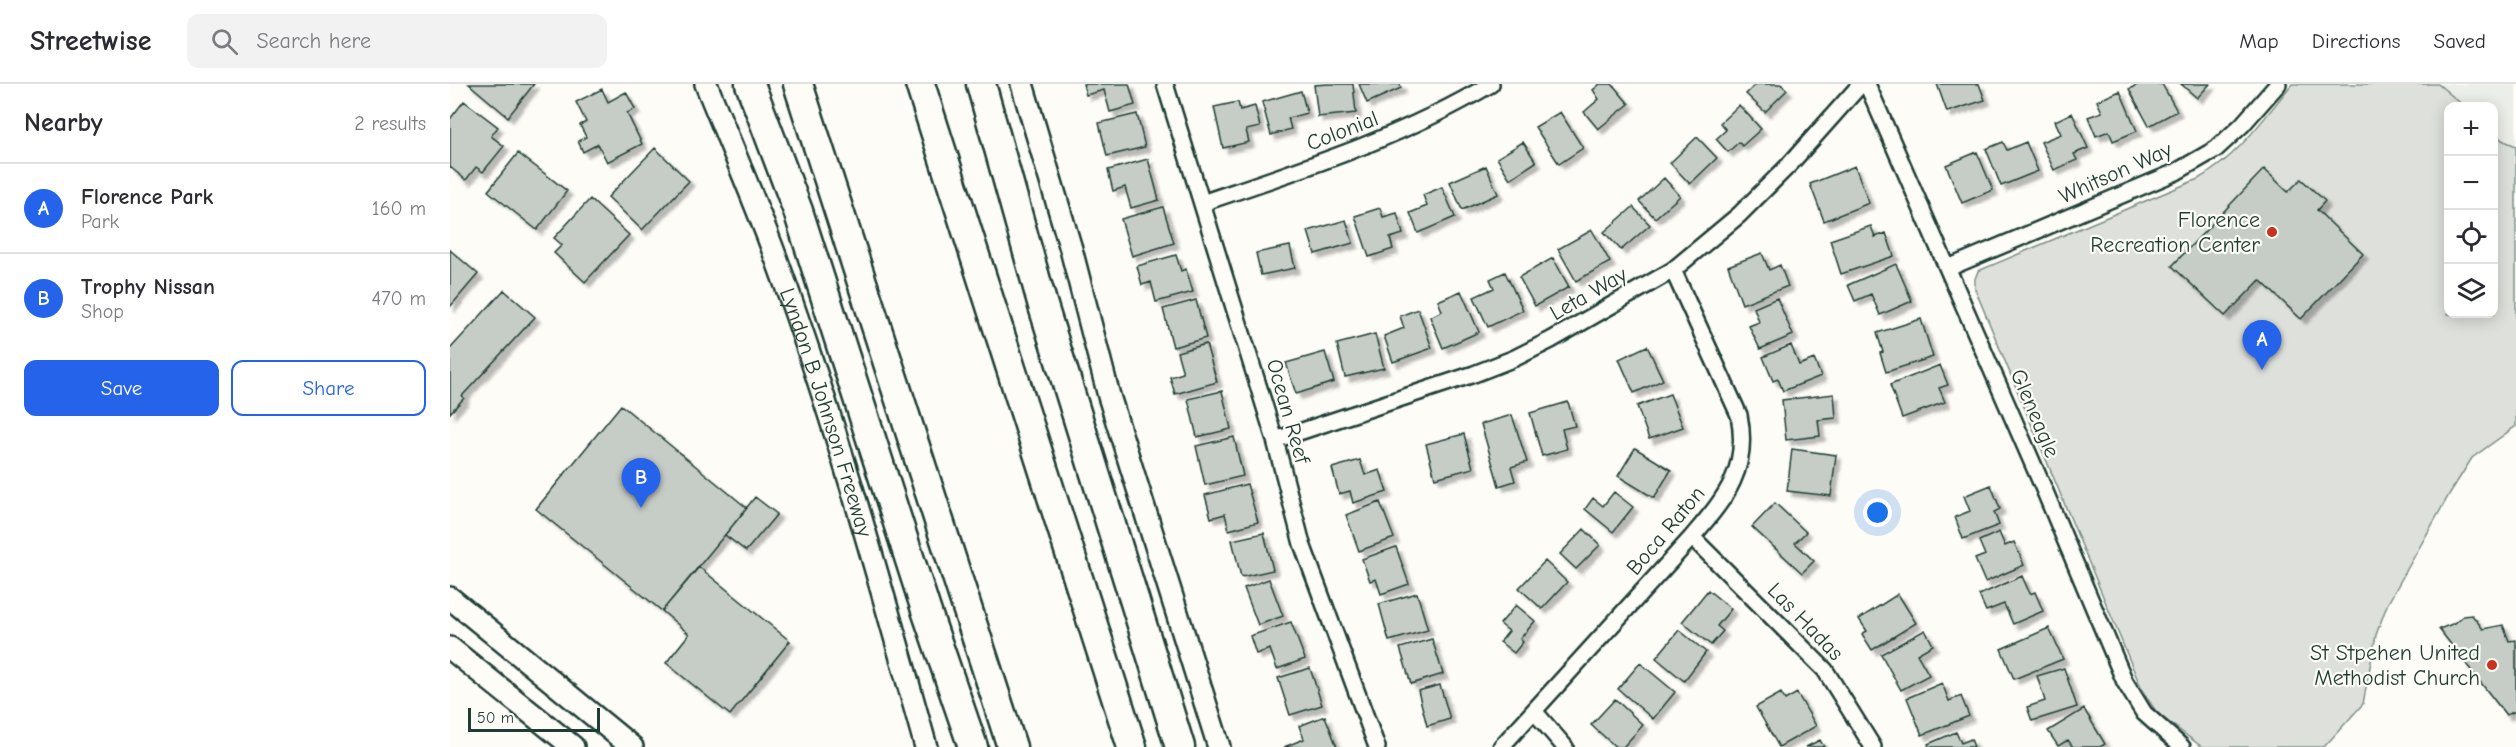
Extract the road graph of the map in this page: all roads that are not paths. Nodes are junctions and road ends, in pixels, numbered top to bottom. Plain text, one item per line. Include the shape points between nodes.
1 (706, 84) edge
2 (750, 84) edge
3 (798, 84) edge
4 (981, 84) edge
5 (1022, 84) edge
6 (1165, 84) edge
7 (1491, 84) edge
8 (1861, 84) edge
9 (1867, 84) edge
10 (2278, 84) edge
11 (924, 92) edge
12 (1202, 203) junction
13 (1948, 268) junction
14 (1673, 270) junction
15 (1275, 440) junction
16 (1692, 537) junction
17 (453, 606) edge
18 (450, 648) edge
19 (1534, 711) junction
20 (573, 747) edge
21 (632, 747) edge
22 (926, 747) edge
23 (973, 747) edge
24 (1012, 747) edge
25 (1132, 747) edge
26 (1180, 747) edge
27 (1219, 747) edge
28 (1377, 747) edge
29 (1501, 747) edge
30 (1564, 747) edge
31 (1873, 747) edge
32 (2182, 747) edge

1 - 22 main road, Lyndon B Johnson Freeway via 780,268 815,369
2 - 23 highway via 798,211
3 - 24 highway
4 - 26 highway via 1043,306
5 - 27 main road via 1109,396
6 - 12 street, Ocean Reef
7 - 12 street, Colonial via 1412,126 1345,154
8 - 14 street, Leta Way via 1739,215
9 - 13 street, Gleneagle
10 - 13 street, Whitson Way via 2216,149 2176,172
11 - 25 highway
12 - 15 street, Ocean Reef
13 - 32 street, Gleneagle via 2125,682 2144,712
14 - 15 street, Leta Way via 1515,358
14 - 16 street, Boca Raton via 1731,395 1742,431 1740,467 1720,504
15 - 28 street, Ocean Reef via 1302,544
16 - 19 street, Boca Raton
16 - 31 street, Las Hadas via 1825,670
17 - 21 main road
18 - 20 main road
19 - 29 street, Boca Raton
19 - 30 street

